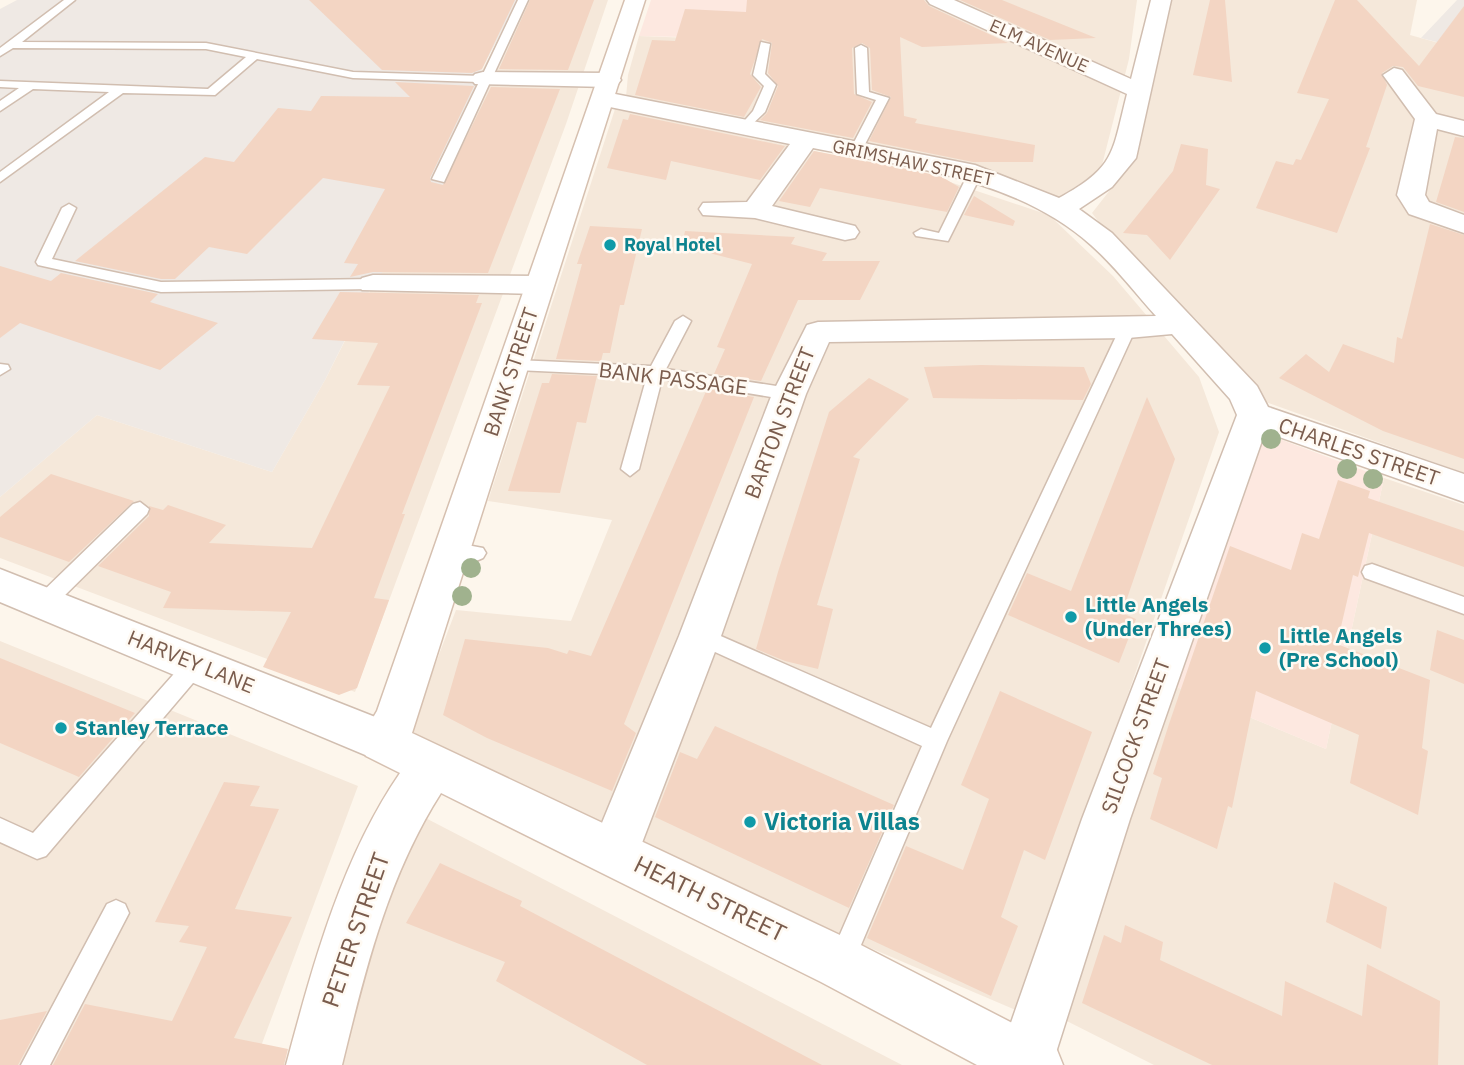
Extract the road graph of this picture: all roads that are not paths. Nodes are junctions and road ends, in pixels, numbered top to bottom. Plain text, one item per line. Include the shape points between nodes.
1 (70, 0) edge
2 (523, 0) edge
3 (635, 0) edge
4 (937, 0) edge
5 (1161, 0) edge
6 (765, 44) dead end
7 (11, 45) junction
8 (861, 48) dead end
9 (0, 53) edge
10 (255, 55) junction
11 (1394, 75) dead end
12 (483, 79) junction
13 (0, 84) edge
14 (31, 85) junction
15 (121, 89) junction
16 (607, 89) junction
17 (1141, 92) junction
18 (0, 107) edge
19 (1427, 119) junction
20 (746, 127) junction
21 (1464, 129) edge
22 (806, 140) junction
23 (856, 150) junction
24 (975, 173) junction
25 (0, 178) edge
26 (439, 179) dead end
27 (69, 208) dead end
28 (1060, 208) junction
29 (712, 209) dead end
30 (755, 210) junction
31 (1464, 225) edge
32 (845, 232) dead end
33 (921, 233) dead end
34 (373, 284) joint
35 (539, 285) junction
36 (683, 321) dead end
37 (1179, 324) junction
38 (1128, 328) junction
39 (516, 365) junction
40 (656, 372) junction
41 (789, 394) junction
42 (1254, 415) junction
43 (630, 469) dead end
44 (1464, 488) edge
45 (140, 509) dead end
46 (1372, 572) dead end
47 (0, 585) edge
48 (45, 602) junction
49 (1464, 606) edge
50 (700, 636) junction
51 (195, 664) junction
52 (382, 741) junction
53 (936, 741) junction
54 (432, 765) junction
55 (0, 830) edge
56 (615, 852) junction
57 (116, 913) dead end
58 (840, 963) junction
59 (1030, 1063) edge
60 (36, 1065) edge
61 (314, 1065) edge

1 - 7 lane
2 - 12 lane
3 - 16 street, BANK STREET
4 - 17 street, ELM AVENUE
5 - 17 street
6 - 20 lane via 759,75 770,85 759,112
7 - 9 lane
7 - 10 lane via 206,46
8 - 23 lane via 863,94 883,98
10 - 12 lane via 353,75
10 - 15 lane via 211,93
11 - 19 street
12 - 16 street, GRIMSHAW STREET
12 - 26 lane
13 - 14 lane
14 - 15 lane
14 - 18 lane
15 - 25 lane
16 - 20 street, GRIMSHAW STREET
16 - 35 street, BANK STREET
17 - 28 street via 1123,158 1114,173
19 - 21 street
19 - 31 street via 1411,195 1419,208
20 - 22 street, GRIMSHAW STREET
22 - 23 street, GRIMSHAW STREET
22 - 30 street
23 - 24 street, GRIMSHAW STREET
24 - 28 street, GRIMSHAW STREET
24 - 33 lane via 943,238
27 - 34 lane via 43,262 161,287
28 - 37 street, GRIMSHAW STREET via 1102,239
29 - 30 street
30 - 32 street
34 - 35 street
35 - 39 street, BANK STREET
36 - 40 lane
37 - 38 street, BARTON STREET
37 - 42 street, GRIMSHAW STREET via 1245,394
38 - 41 street, BARTON STREET via 818,332
38 - 53 lane
39 - 40 lane, BANK PASSAGE
39 - 52 street, BANK STREET via 464,551 396,720
40 - 41 lane, BANK PASSAGE
40 - 43 lane
41 - 50 street, BARTON STREET
42 - 44 street, CHARLES STREET
42 - 59 street, SILCOCK STREET via 1106,819
45 - 48 lane
46 - 49 lane
47 - 48 street, HARVEY LANE
48 - 51 street, HARVEY LANE
50 - 53 lane
50 - 56 street, BARTON STREET
51 - 52 street, HARVEY LANE
51 - 55 lane via 37,847
52 - 54 street, HEATH STREET
53 - 58 lane
54 - 56 street, HEATH STREET
54 - 61 street, PETER STREET via 376,862 338,971
56 - 58 street, HEATH STREET
57 - 60 lane
58 - 59 street, HEATH STREET

